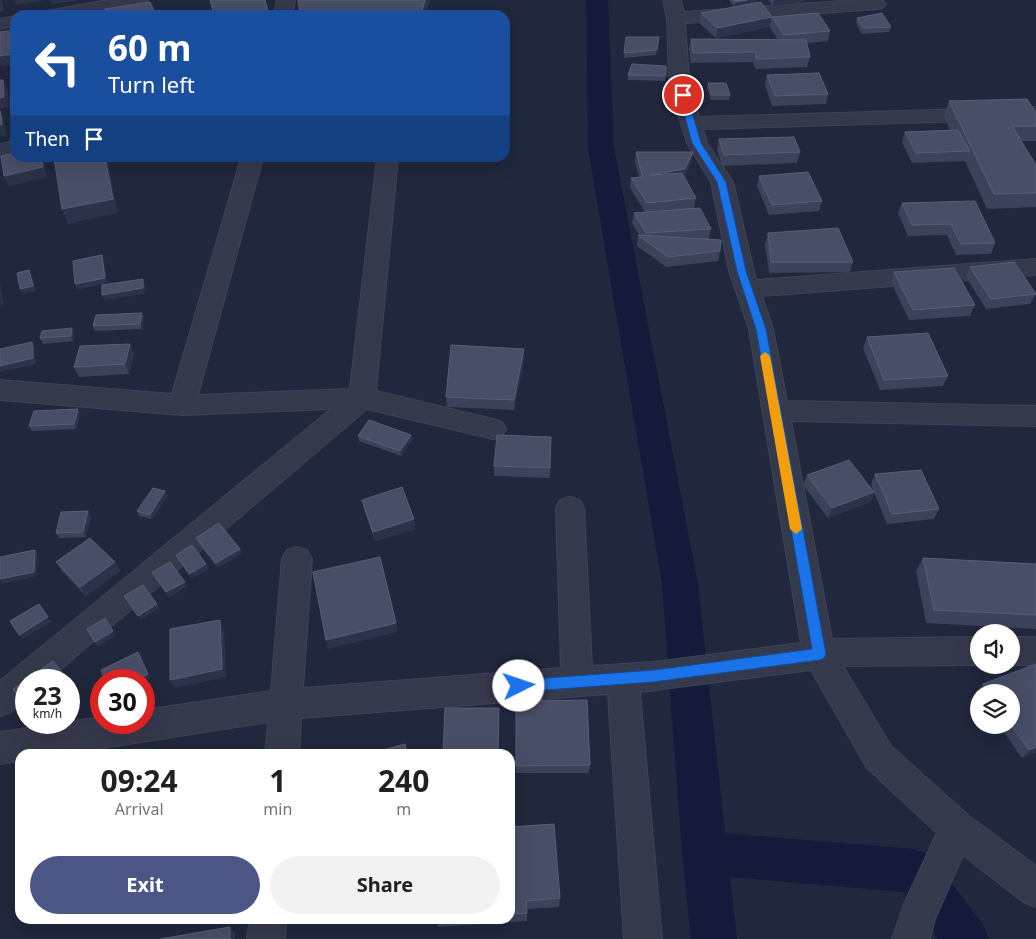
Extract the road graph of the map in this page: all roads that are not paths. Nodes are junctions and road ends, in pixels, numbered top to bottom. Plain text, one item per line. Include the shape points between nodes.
1 (139, 0) edge
2 (91, 4) edge
3 (877, 4) dead end
4 (674, 9) edge
5 (70, 10) edge
6 (1036, 114) edge
7 (691, 123) junction
8 (251, 162) edge
9 (388, 162) edge
10 (1036, 267) edge
11 (748, 289) junction
12 (0, 390) edge
13 (362, 398) junction
14 (182, 405) junction
15 (774, 411) junction
16 (1036, 416) edge
17 (493, 430) dead end
18 (570, 508) dead end
19 (297, 559) dead end
20 (970, 651) edge
21 (1020, 651) edge
22 (1036, 651) edge
23 (820, 654) junction
24 (639, 677) junction
25 (577, 682) junction
26 (0, 701) edge
27 (286, 704) junction
28 (0, 748) edge
29 (282, 749) edge
30 (957, 829) junction
31 (1036, 889) edge
32 (268, 924) edge
33 (914, 928) edge
34 (266, 939) edge
35 (643, 939) edge

1 - 2 street
2 - 5 street
3 - 4 street
4 - 7 street via 679,79
6 - 7 street
7 - 11 street via 697,143 722,182
8 - 14 street
9 - 13 street
10 - 11 street
11 - 15 street via 761,329
12 - 14 street
13 - 14 street
13 - 17 street
13 - 26 street
15 - 16 street
15 - 23 street
18 - 25 street
19 - 27 street
20 - 23 street
21 - 22 street
23 - 24 street
23 - 30 street via 879,757
24 - 25 street
24 - 35 street
25 - 27 street
27 - 28 street
27 - 29 street
30 - 31 street
30 - 33 street
32 - 34 street

